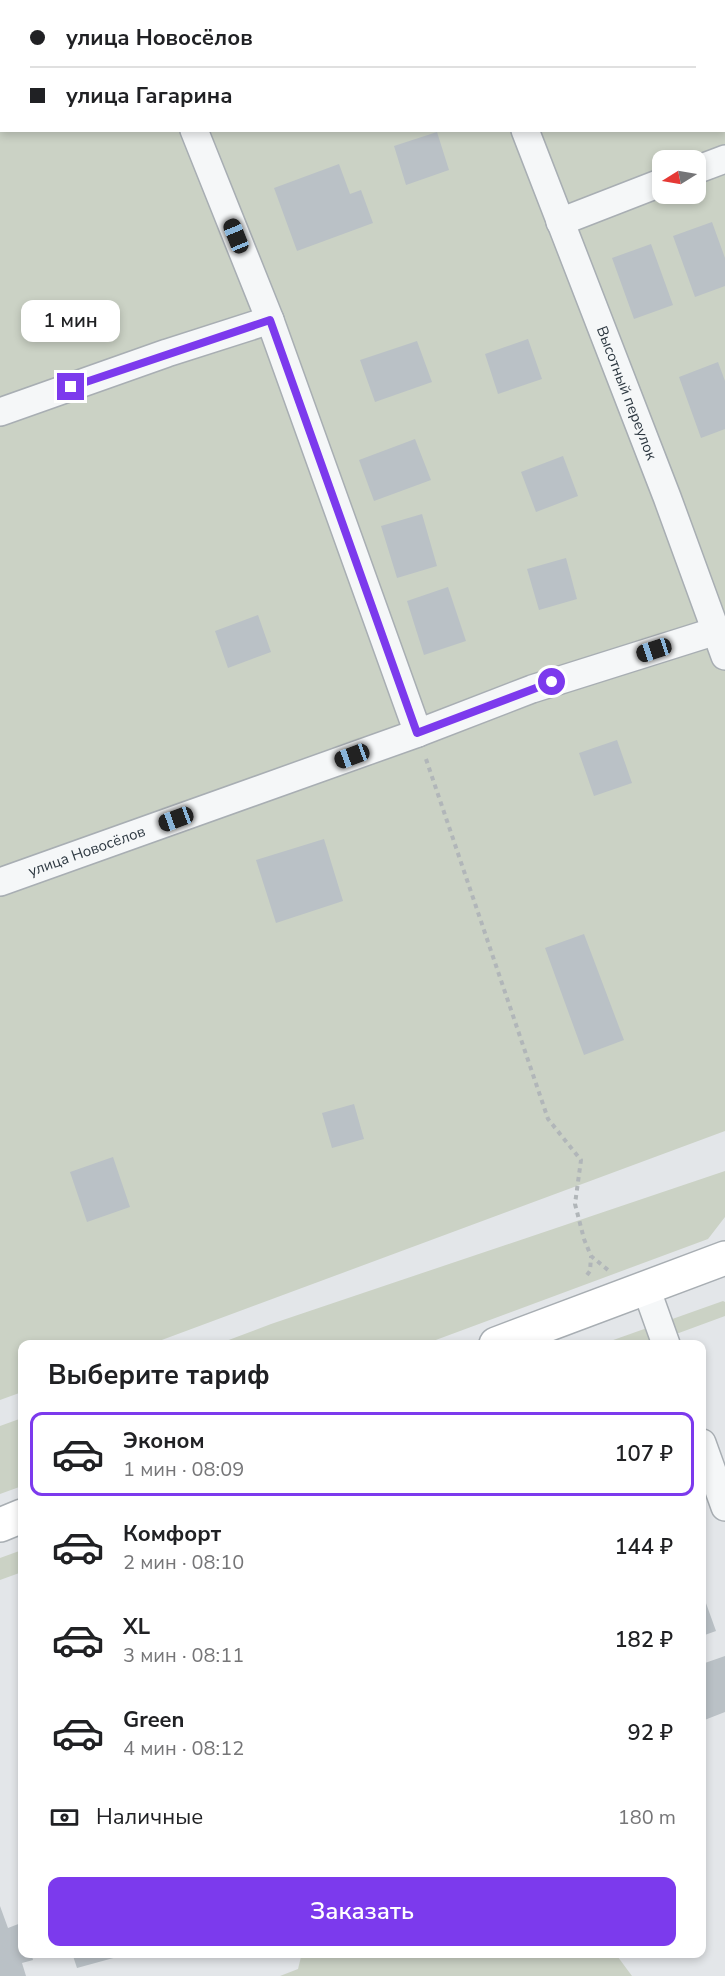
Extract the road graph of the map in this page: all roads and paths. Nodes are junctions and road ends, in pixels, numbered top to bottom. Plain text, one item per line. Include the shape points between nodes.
1 (195, 132) edge
2 (526, 132) edge
3 (725, 159) edge
4 (706, 166) edge
5 (652, 186) edge
6 (560, 222) junction
7 (270, 320) junction
8 (0, 412) edge
9 (716, 631) junction
10 (725, 656) edge
11 (417, 733) junction
12 (0, 882) edge
13 (725, 1258) edge
14 (646, 1288) junction
15 (507, 1340) edge
16 (665, 1340) edge
17 (706, 1454) edge
18 (725, 1507) edge
19 (18, 1518) edge
20 (0, 1525) edge

1 - 7 street
2 - 6 street, Высотный переулок
3 - 4 street
5 - 6 street
6 - 9 street, Высотный переулок
7 - 8 street
7 - 11 street
9 - 10 street, Высотный переулок
9 - 11 street, улица Новосёлов via 532,689
11 - 12 street, улица Новосёлов
11 - 14 path via 548,1119 581,1160 575,1204 591,1256 617,1278
13 - 14 street
14 - 15 street
14 - 16 street
17 - 18 street
19 - 20 street

